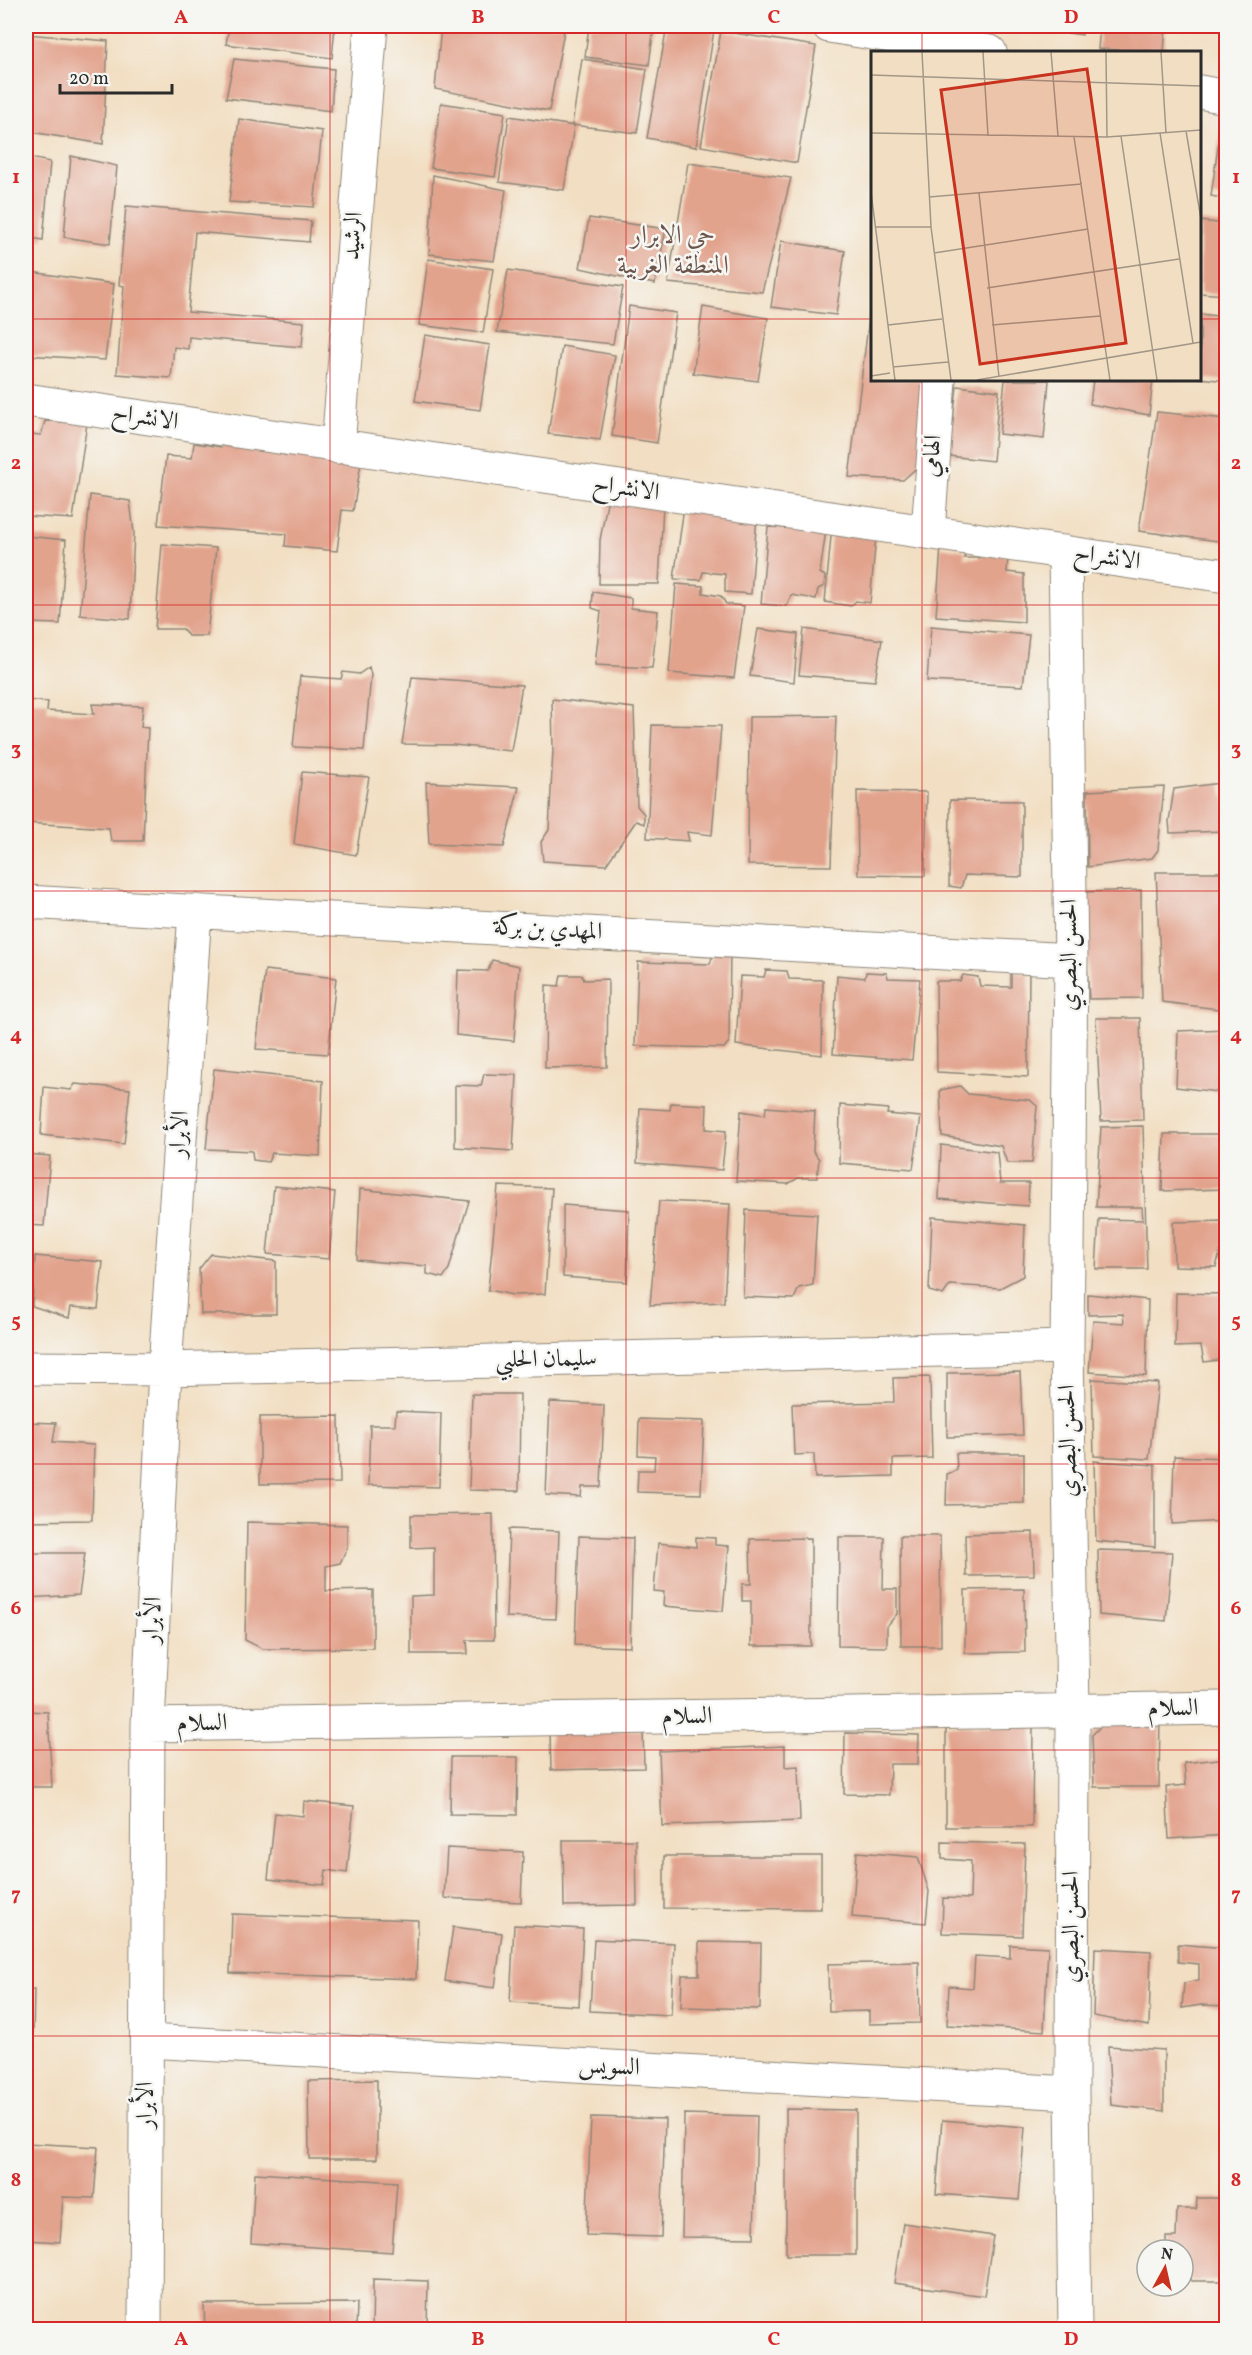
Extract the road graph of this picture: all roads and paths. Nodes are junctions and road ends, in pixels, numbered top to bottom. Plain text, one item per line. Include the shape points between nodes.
1 (371, 26) edge
2 (829, 26) edge
3 (969, 44) edge
4 (1201, 93) edge
5 (1227, 97) edge
6 (939, 381) edge
7 (26, 400) edge
8 (338, 447) junction
9 (928, 532) junction
10 (1065, 552) junction
11 (1227, 576) edge
12 (26, 902) edge
13 (195, 911) junction
14 (1071, 960) junction
15 (1067, 1347) junction
16 (26, 1368) edge
17 (165, 1369) junction
18 (1227, 1708) edge
19 (1073, 1712) junction
20 (148, 1725) junction
21 (147, 2041) junction
22 (1072, 2093) junction
23 (145, 2330) edge
24 (1074, 2330) edge

1 - 8 street, الرشيد
2 - 3 street
4 - 5 street
6 - 9 street, الهامي
7 - 8 street, الانشراح
8 - 9 street, الانشراح
9 - 10 street, الانشراح
10 - 11 street, الانشراح
10 - 14 street, الحسن البصري
12 - 13 street, المهدي بن بركة
13 - 14 street, المهدي بن بركة
13 - 17 street, الأبرار
14 - 15 street, الحسن البصري
15 - 17 street, سليمان الحلبي
15 - 19 street, الحسن البصري
16 - 17 street, سليمان الحلبي
17 - 20 street, الأبرار
18 - 19 street, السلام
19 - 20 street, السلام
19 - 22 street, الحسن البصري
20 - 21 street, الأبرار
21 - 22 street, السويس
21 - 23 street, الأبرار
22 - 24 street, الحسن البصري

